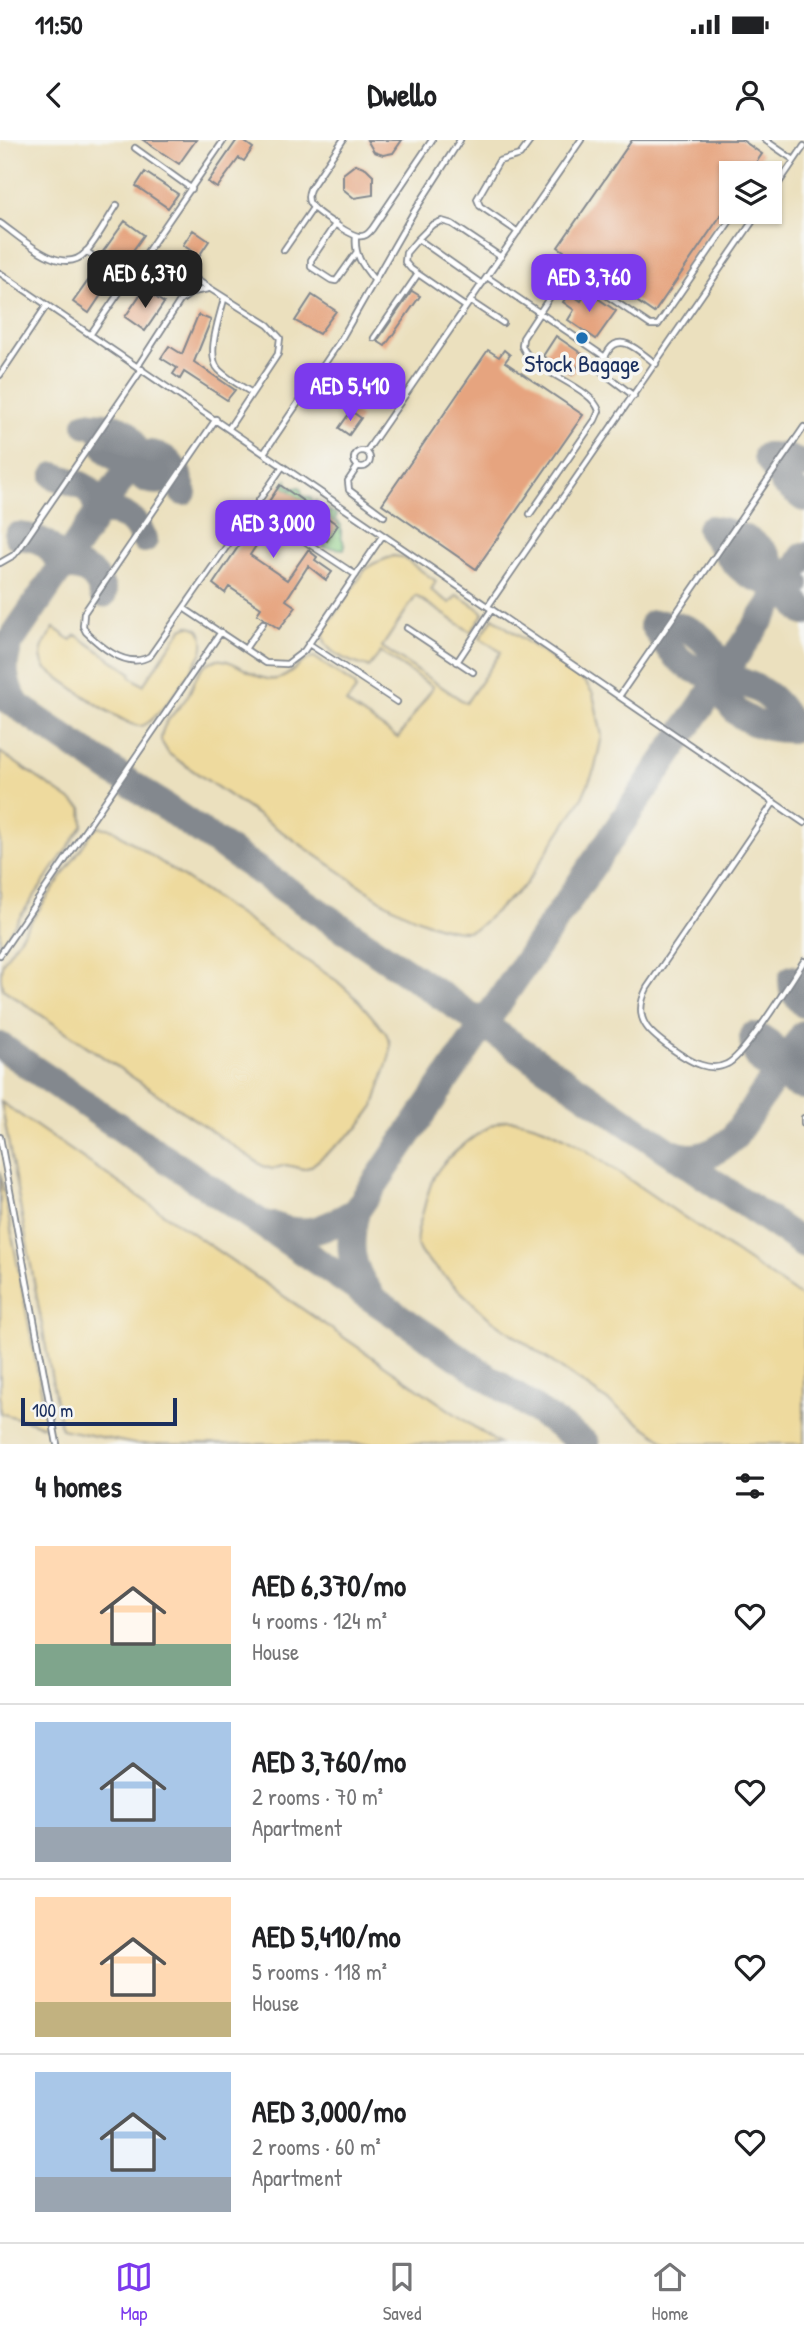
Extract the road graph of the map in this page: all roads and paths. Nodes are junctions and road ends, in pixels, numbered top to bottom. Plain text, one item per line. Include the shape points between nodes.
1 (343, 140) edge
2 (432, 140) edge
3 (459, 140) edge
4 (531, 140) edge
5 (581, 140) edge
6 (765, 140) edge
7 (222, 141) edge
8 (804, 146) edge
9 (135, 148) dead end
10 (794, 160) junction
11 (782, 178) edge
12 (192, 189) junction
13 (117, 205) dead end
14 (313, 208) junction
15 (0, 223) edge
16 (336, 223) junction
17 (728, 224) edge
18 (752, 224) edge
19 (518, 232) junction
20 (356, 236) junction
21 (418, 239) junction
22 (284, 250) dead end
23 (86, 251) junction
24 (356, 253) junction
25 (501, 257) junction
26 (176, 267) dead end
27 (109, 268) dead end
28 (0, 273) edge
29 (418, 274) junction
30 (487, 277) junction
31 (375, 281) junction
32 (482, 284) junction
33 (209, 289) junction
34 (224, 299) junction
35 (470, 301) junction
36 (47, 305) junction
37 (466, 307) junction
38 (539, 313) junction
39 (503, 323) dead end
40 (90, 335) junction
41 (374, 338) dead end
42 (605, 357) junction
43 (656, 364) junction
44 (140, 368) junction
45 (0, 375) edge
46 (252, 393) junction
47 (634, 396) junction
48 (216, 419) junction
49 (804, 427) edge
50 (229, 428) junction
51 (366, 452) junction
52 (264, 453) junction
53 (283, 466) junction
54 (358, 466) junction
55 (530, 514) dead end
56 (384, 516) dead end
57 (288, 530) dead end
58 (383, 535) junction
59 (0, 563) edge
60 (356, 575) junction
61 (490, 608) junction
62 (185, 609) junction
63 (263, 623) dead end
64 (407, 628) dead end
65 (221, 632) junction
66 (309, 644) junction
67 (245, 649) junction
68 (457, 662) junction
69 (473, 672) dead end
70 (620, 695) junction
71 (397, 702) dead end
72 (774, 802) junction
73 (804, 823) edge
74 (0, 955) edge
75 (804, 961) edge
76 (0, 1137) edge
77 (57, 1444) edge

1 - 14 lane via 310,189
2 - 20 lane via 372,229
3 - 31 lane
4 - 19 lane via 520,155 499,161 477,199 480,206
5 - 19 lane
6 - 10 lane
7 - 12 lane
8 - 10 lane
9 - 12 lane
10 - 11 lane
12 - 40 lane
13 - 23 lane
14 - 16 lane
14 - 22 lane
15 - 23 lane via 54,260 72,261
16 - 20 lane
16 - 24 lane via 311,267 336,281
17 - 38 lane via 658,325 650,325 572,274 565,275
18 - 43 lane
19 - 25 lane
20 - 24 lane
21 - 25 lane via 436,222 447,222
21 - 29 lane via 405,257 407,266
21 - 32 lane
23 - 27 lane
24 - 31 lane
25 - 30 lane
26 - 33 lane
28 - 36 lane
29 - 37 lane
29 - 41 lane
30 - 32 lane
30 - 38 lane
31 - 52 lane via 324,367
32 - 35 lane
33 - 34 lane
33 - 44 lane via 180,301
34 - 46 lane via 213,360 219,370
34 - 46 lane via 273,328 280,338 278,354
35 - 37 lane
35 - 39 lane
36 - 40 lane
36 - 45 lane
37 - 51 lane
38 - 42 lane
38 - 55 lane via 523,338 523,351 592,399 599,411
40 - 44 lane
42 - 43 lane via 614,344 624,342
42 - 47 lane via 602,373
43 - 47 lane
44 - 48 lane
44 - 59 lane via 19,549
46 - 50 lane
47 - 61 lane
48 - 50 lane
48 - 62 lane via 82,620 91,637 120,658 135,662 150,656
49 - 70 lane
50 - 52 lane
51 - 54 lane via 355,456
51 - 54 lane via 369,464
52 - 53 lane
53 - 58 lane
53 - 62 lane
54 - 56 lane via 348,481 349,490
57 - 60 lane
58 - 60 lane
58 - 61 lane
60 - 66 lane
61 - 68 lane
61 - 70 lane
62 - 65 lane
63 - 67 lane
64 - 68 lane
65 - 67 lane
65 - 74 lane
66 - 67 lane via 294,661 280,665 266,663
66 - 71 lane
68 - 69 lane
70 - 72 lane
72 - 73 lane
72 - 75 lane via 647,988 640,1008 644,1022 652,1034 695,1063 724,1066 741,1053
76 - 77 lane

